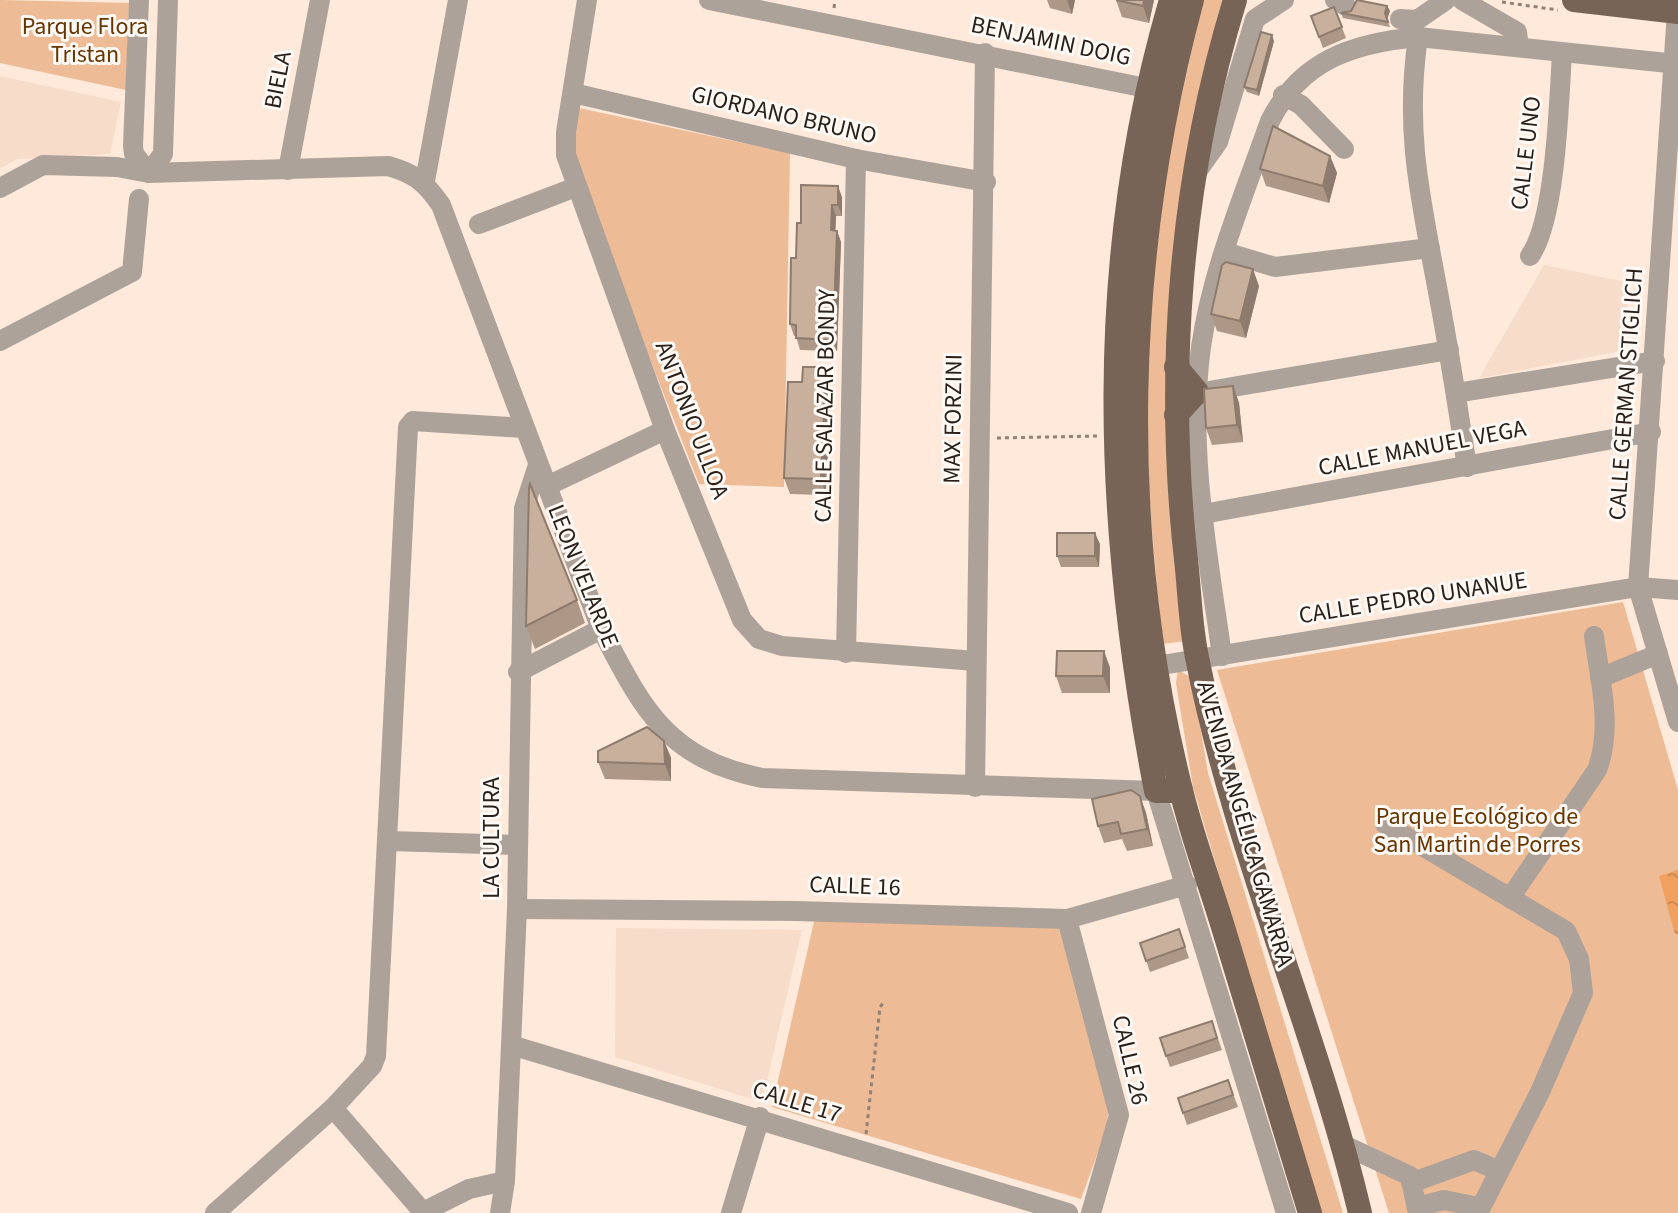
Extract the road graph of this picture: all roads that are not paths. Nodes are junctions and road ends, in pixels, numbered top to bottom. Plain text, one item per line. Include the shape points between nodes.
1 (139, 0) edge
2 (168, 0) edge
3 (320, 0) edge
4 (458, 0) edge
5 (587, 0) edge
6 (709, 0) edge
7 (1171, 0) edge
8 (1192, 0) edge
9 (1235, 0) edge
10 (1284, 0) edge
11 (1446, 0) edge
12 (1462, 0) edge
13 (1574, 0) edge
14 (1250, 9) edge
15 (1677, 12) edge
16 (1400, 19) dead end
17 (1418, 37) junction
18 (1519, 47) junction
19 (985, 53) junction
20 (1562, 53) junction
21 (1675, 64) edge
22 (1146, 88) junction
23 (573, 93) junction
24 (1283, 95) junction
25 (1344, 149) dead end
26 (856, 159) junction
27 (288, 170) junction
28 (149, 173) junction
29 (1196, 173) junction
30 (425, 181) junction
31 (986, 182) junction
32 (576, 187) junction
33 (0, 188) edge
34 (139, 199) dead end
35 (479, 224) dead end
36 (1430, 248) junction
37 (1225, 252) junction
38 (1530, 256) dead end
39 (1180, 309) junction
40 (1207, 316) junction
41 (0, 341) edge
42 (1449, 350) junction
43 (1655, 361) junction
44 (1176, 367) junction
45 (1197, 392) junction
46 (1456, 393) junction
47 (1176, 415) junction
48 (524, 428) junction
49 (665, 430) junction
50 (1651, 432) junction
51 (538, 465) junction
52 (1467, 467) junction
53 (547, 486) junction
54 (1203, 514) junction
55 (1638, 587) junction
56 (1678, 590) edge
57 (601, 629) junction
58 (1594, 636) dead end
59 (846, 653) junction
60 (1658, 654) junction
61 (1222, 656) junction
62 (1197, 660) junction
63 (976, 661) junction
64 (1156, 666) junction
65 (518, 672) junction
66 (1600, 678) junction
67 (1678, 722) edge
68 (975, 787) junction
69 (1156, 791) junction
70 (1181, 791) junction
71 (1385, 824) dead end
72 (390, 841) junction
73 (517, 845) junction
74 (1187, 885) junction
75 (1510, 898) junction
76 (517, 909) junction
77 (1067, 919) junction
78 (511, 1045) junction
79 (333, 1108) junction
80 (760, 1117) junction
81 (1344, 1145) junction
82 (1497, 1170) junction
83 (505, 1181) junction
84 (1411, 1183) junction
85 (1417, 1210) edge
86 (1478, 1210) edge
87 (422, 1212) edge
88 (215, 1213) edge
89 (500, 1213) edge
90 (731, 1213) edge
91 (1068, 1213) edge
92 (1091, 1213) edge
93 (1286, 1213) edge
94 (1310, 1213) edge
95 (1360, 1213) edge

1 - 28 street via 133,146
2 - 28 street via 163,154
3 - 27 street, BIELA
4 - 30 street
5 - 23 street, ANTONIO ULLOA
6 - 19 street, BENJAMIN DOIG
7 - 22 main road
8 - 64 main road, AVENIDA ANGÉLICA GAMARRA via 1162,131 1135,366 1138,484
9 - 29 main road, AVENIDA ANGÉLICA GAMARRA
10 - 14 street
11 - 16 street via 1417,20
12 - 18 street via 1517,32
13 - 15 main road
14 - 29 street via 1218,142
15 - 21 street, CALLE GERMAN STIGLICH
17 - 18 street
17 - 24 street via 1348,49
17 - 36 street via 1410,87 1412,144
18 - 20 street
19 - 22 street, BENJAMIN DOIG
19 - 31 street, MAX FORZINI
20 - 21 street
20 - 38 street, CALLE UNO via 1542,234
21 - 43 street, CALLE GERMAN STIGLICH
22 - 69 main road via 1121,267 1114,436 1120,544
23 - 26 street, GIORDANO BRUNO
23 - 32 street, ANTONIO ULLOA via 566,155
24 - 25 street via 1301,105
24 - 37 street, AVENIDA ANGÉLICA GAMARRA
26 - 31 street, GIORDANO BRUNO
26 - 59 street, CALLE SALAZAR BONDY
27 - 28 street
27 - 30 street via 388,166
28 - 33 street via 43,165
29 - 39 main road, AVENIDA ANGÉLICA GAMARRA
30 - 48 street, LEON VELARDE via 441,205
31 - 63 street, MAX FORZINI
32 - 35 street
32 - 49 street, ANTONIO ULLOA
34 - 41 street via 132,272
36 - 37 street via 1275,267
36 - 42 street
37 - 40 street, AVENIDA ANGÉLICA GAMARRA
39 - 40 street
39 - 44 main road, AVENIDA ANGÉLICA GAMARRA
40 - 45 street, AVENIDA ANGÉLICA GAMARRA
42 - 45 street
42 - 46 street
43 - 46 street
43 - 50 street, CALLE GERMAN STIGLICH
44 - 45 main road
44 - 47 main road, AVENIDA ANGÉLICA GAMARRA
45 - 47 main road
45 - 54 street, AVENIDA ANGÉLICA GAMARRA
46 - 52 street
47 - 62 main road, AVENIDA ANGÉLICA GAMARRA
48 - 51 street, LEON VELARDE
48 - 72 street via 413,421 408,427
49 - 53 street
49 - 59 street, ANTONIO ULLOA via 742,620 759,639
50 - 52 street, CALLE MANUEL VEGA
50 - 55 street, CALLE GERMAN STIGLICH
51 - 53 street, LEON VELARDE
51 - 65 street, LA CULTURA via 524,508
52 - 54 street, CALLE MANUEL VEGA
53 - 57 street, LEON VELARDE
54 - 61 street, AVENIDA ANGÉLICA GAMARRA
55 - 56 street, CALLE PEDRO UNANUE
55 - 60 street, CALLE GERMAN STIGLICH
55 - 61 street, CALLE PEDRO UNANUE
57 - 65 street
57 - 68 street, LEON VELARDE via 633,690 662,730 715,765 762,778
58 - 66 street
59 - 63 street, ANTONIO ULLOA
60 - 66 street
60 - 67 street, CALLE GERMAN STIGLICH
61 - 62 street, CALLE PEDRO UNANUE
62 - 64 street, CALLE PEDRO UNANUE
62 - 81 main road, AVENIDA ANGÉLICA GAMARRA via 1231,792
63 - 68 street, MAX FORZINI
64 - 70 main road, AVENIDA ANGÉLICA GAMARRA
65 - 73 street, LA CULTURA
66 - 75 street via 1606,728 1597,770
68 - 69 street, LEON VELARDE
69 - 70 main road, LEON VELARDE
69 - 74 street
70 - 94 main road, AVENIDA ANGÉLICA GAMARRA
71 - 75 street
72 - 73 street
72 - 79 street via 376,1056
73 - 76 street, LA CULTURA
74 - 77 street, CALLE 16
74 - 93 street
75 - 82 street via 1566,931 1579,959 1583,993 1540,1092
76 - 77 street, CALLE 16
76 - 78 street, LA CULTURA
77 - 92 street, CALLE 26 via 1119,1115
78 - 80 street, CALLE 17
78 - 83 street, LA CULTURA
79 - 87 street
79 - 88 street
80 - 90 street
80 - 91 street, CALLE 17
81 - 84 street via 1410,1176
81 - 95 main road, AVENIDA ANGÉLICA GAMARRA
82 - 84 street via 1474,1160
82 - 86 street
83 - 87 street via 469,1189
83 - 89 street, LA CULTURA
84 - 85 street
85 - 86 street via 1444,1200

